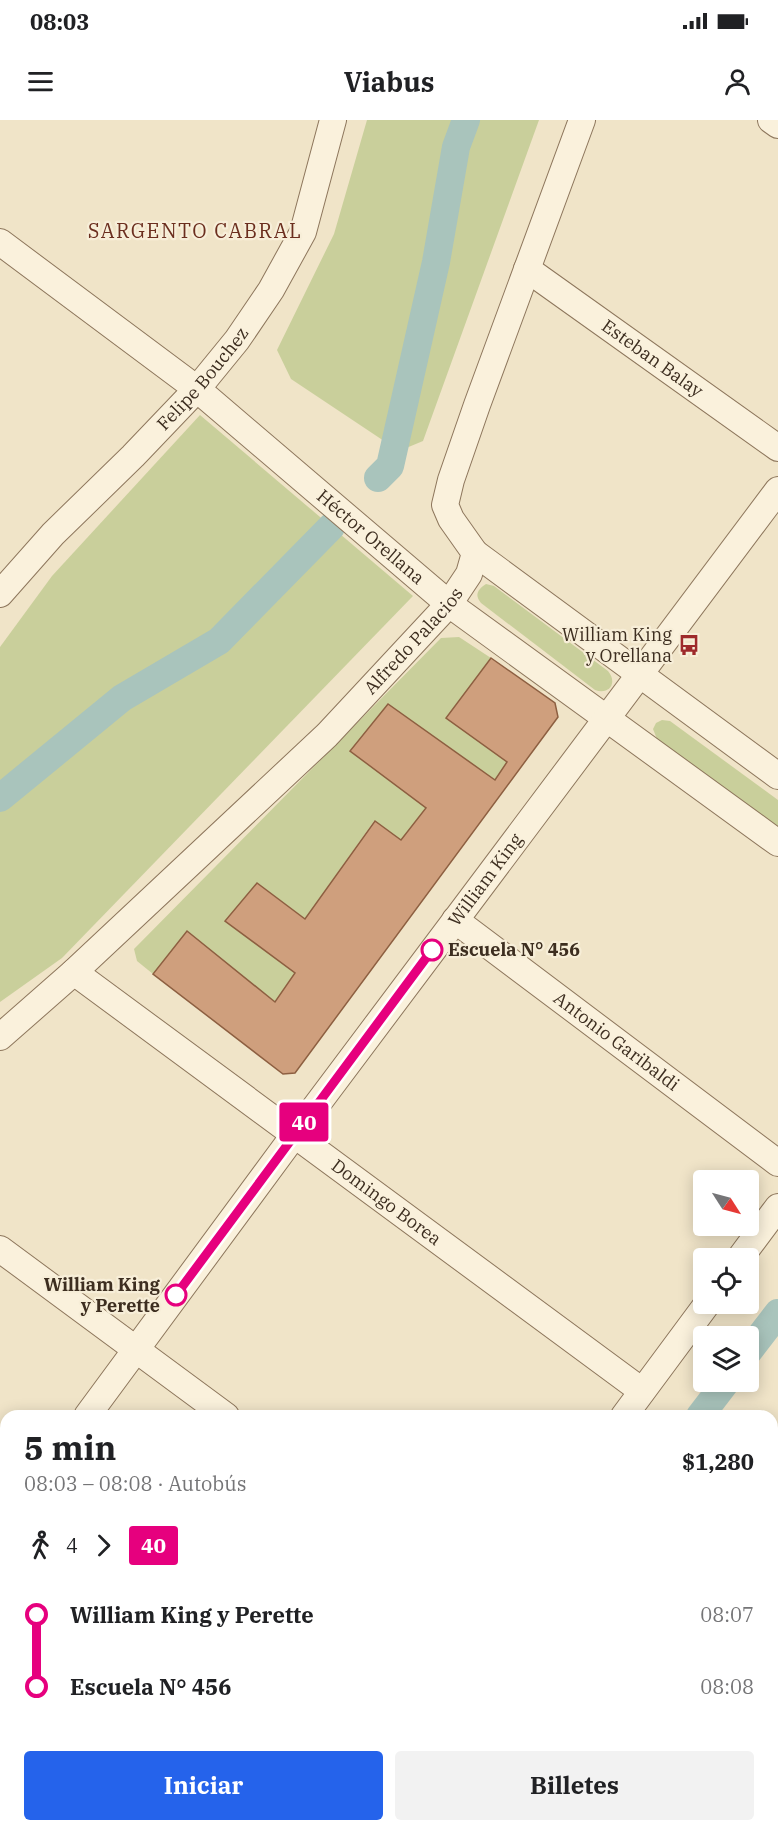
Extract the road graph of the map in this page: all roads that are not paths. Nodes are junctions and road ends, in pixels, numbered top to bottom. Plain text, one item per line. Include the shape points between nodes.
1 (582, 120) edge
2 (771, 120) edge
3 (330, 122) edge
4 (778, 125) edge
5 (0, 242) edge
6 (527, 269) junction
7 (197, 389) junction
8 (778, 448) edge
9 (778, 490) edge
10 (475, 553) junction
11 (2, 588) edge
12 (449, 604) junction
13 (640, 674) junction
14 (606, 718) junction
15 (778, 776) edge
16 (778, 843) edge
17 (455, 920) junction
18 (74, 972) junction
19 (0, 1037) edge
20 (295, 1134) junction
21 (778, 1163) edge
22 (778, 1207) edge
23 (747, 1248) edge
24 (0, 1249) edge
25 (700, 1314) edge
26 (136, 1349) junction
27 (642, 1391) junction
28 (91, 1410) edge
29 (218, 1410) edge
30 (628, 1410) edge

1 - 6 street
2 - 4 street
3 - 7 street, Felipe Bouchez via 303,232 271,290
5 - 7 street, Héctor Orellana
6 - 8 street, Esteban Balay
6 - 10 street via 445,505
7 - 11 street, Felipe Bouchez
7 - 12 street, Héctor Orellana
9 - 13 street, William King
10 - 12 street, Alfredo Palacios via 469,574
10 - 13 street
12 - 14 street, Héctor Orellana
12 - 18 street, Alfredo Palacios via 327,735
13 - 14 street, William King
13 - 15 street
14 - 16 street, Héctor Orellana
14 - 17 street, William King
17 - 20 street, William King
17 - 21 street, Antonio Garibaldi
18 - 19 street, Alfredo Palacios
18 - 20 street, Domingo Borea
20 - 26 street, William King
20 - 27 street, Domingo Borea
22 - 23 street
24 - 26 street
25 - 27 street
26 - 28 street, William King
26 - 29 street
27 - 30 street

